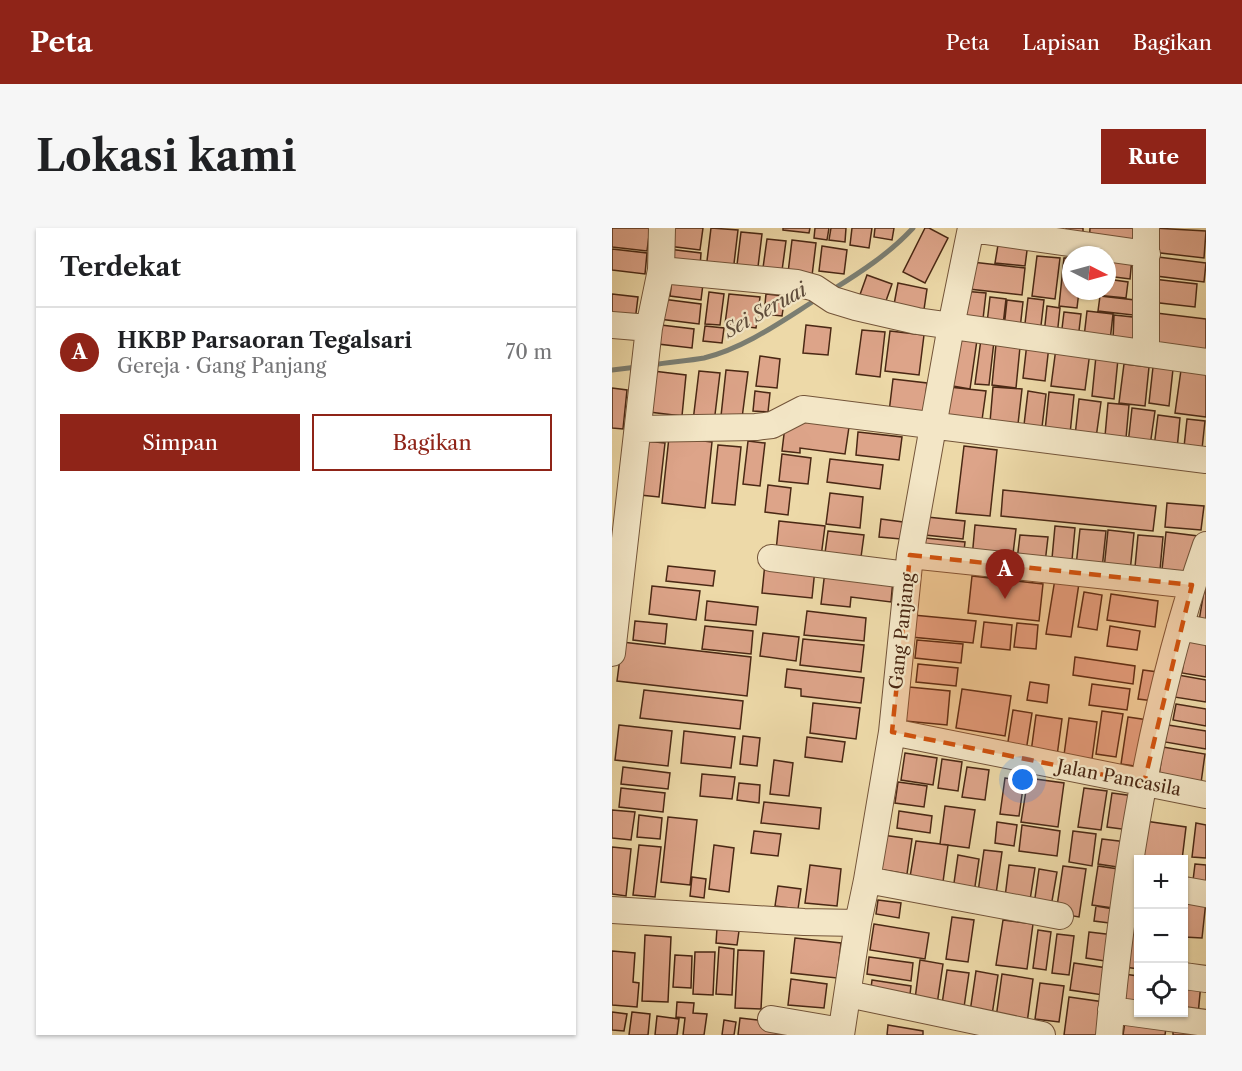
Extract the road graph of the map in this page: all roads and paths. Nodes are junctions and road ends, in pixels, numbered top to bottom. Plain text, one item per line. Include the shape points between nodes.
1 (662, 228) edge
2 (971, 228) edge
3 (1146, 228) edge
4 (1147, 254) junction
5 (661, 270) junction
6 (612, 325) edge
7 (951, 326) junction
8 (648, 338) junction
9 (1146, 353) junction
10 (1206, 362) edge
11 (932, 425) junction
12 (638, 429) junction
13 (1206, 460) edge
14 (1206, 545) edge
15 (771, 558) dead end
16 (909, 565) junction
17 (1192, 585) junction
18 (613, 626) edge
19 (1180, 627) junction
20 (1206, 632) edge
21 (612, 653) edge
22 (892, 732) junction
23 (1144, 783) junction
24 (1206, 795) edge
25 (867, 880) junction
26 (1133, 882) edge
27 (1188, 891) edge
28 (1206, 894) edge
29 (612, 910) edge
30 (1060, 916) dead end
31 (858, 922) junction
32 (1127, 970) edge
33 (1188, 976) edge
34 (1206, 978) edge
35 (848, 994) junction
36 (771, 1019) dead end
37 (1110, 1023) edge
38 (1206, 1023) edge
39 (841, 1033) edge
40 (1042, 1035) edge

1 - 5 street
2 - 4 street
2 - 7 street, Gang Panjang
3 - 4 street
4 - 9 street
5 - 7 street via 761,278 880,314
5 - 8 street
6 - 8 street
7 - 9 street
7 - 11 street, Gang Panjang
8 - 12 street
9 - 10 street
11 - 12 street via 803,409 772,425 756,427
11 - 13 street
11 - 16 street, Gang Panjang
12 - 18 street
14 - 17 street
15 - 16 street
16 - 17 street
16 - 22 street, Gang Panjang
17 - 19 street
18 - 21 street
19 - 20 street
19 - 23 street
22 - 23 street, Jalan Pancasila
22 - 25 street, Gang Panjang
23 - 24 street, Jalan Pancasila
23 - 26 street
25 - 30 street
25 - 31 street, Gang Panjang
26 - 32 street
27 - 28 street
29 - 31 street
31 - 35 street, Gang Panjang
32 - 37 street
33 - 34 street
35 - 39 street, Gang Panjang
35 - 40 street
36 - 39 street
37 - 38 street

